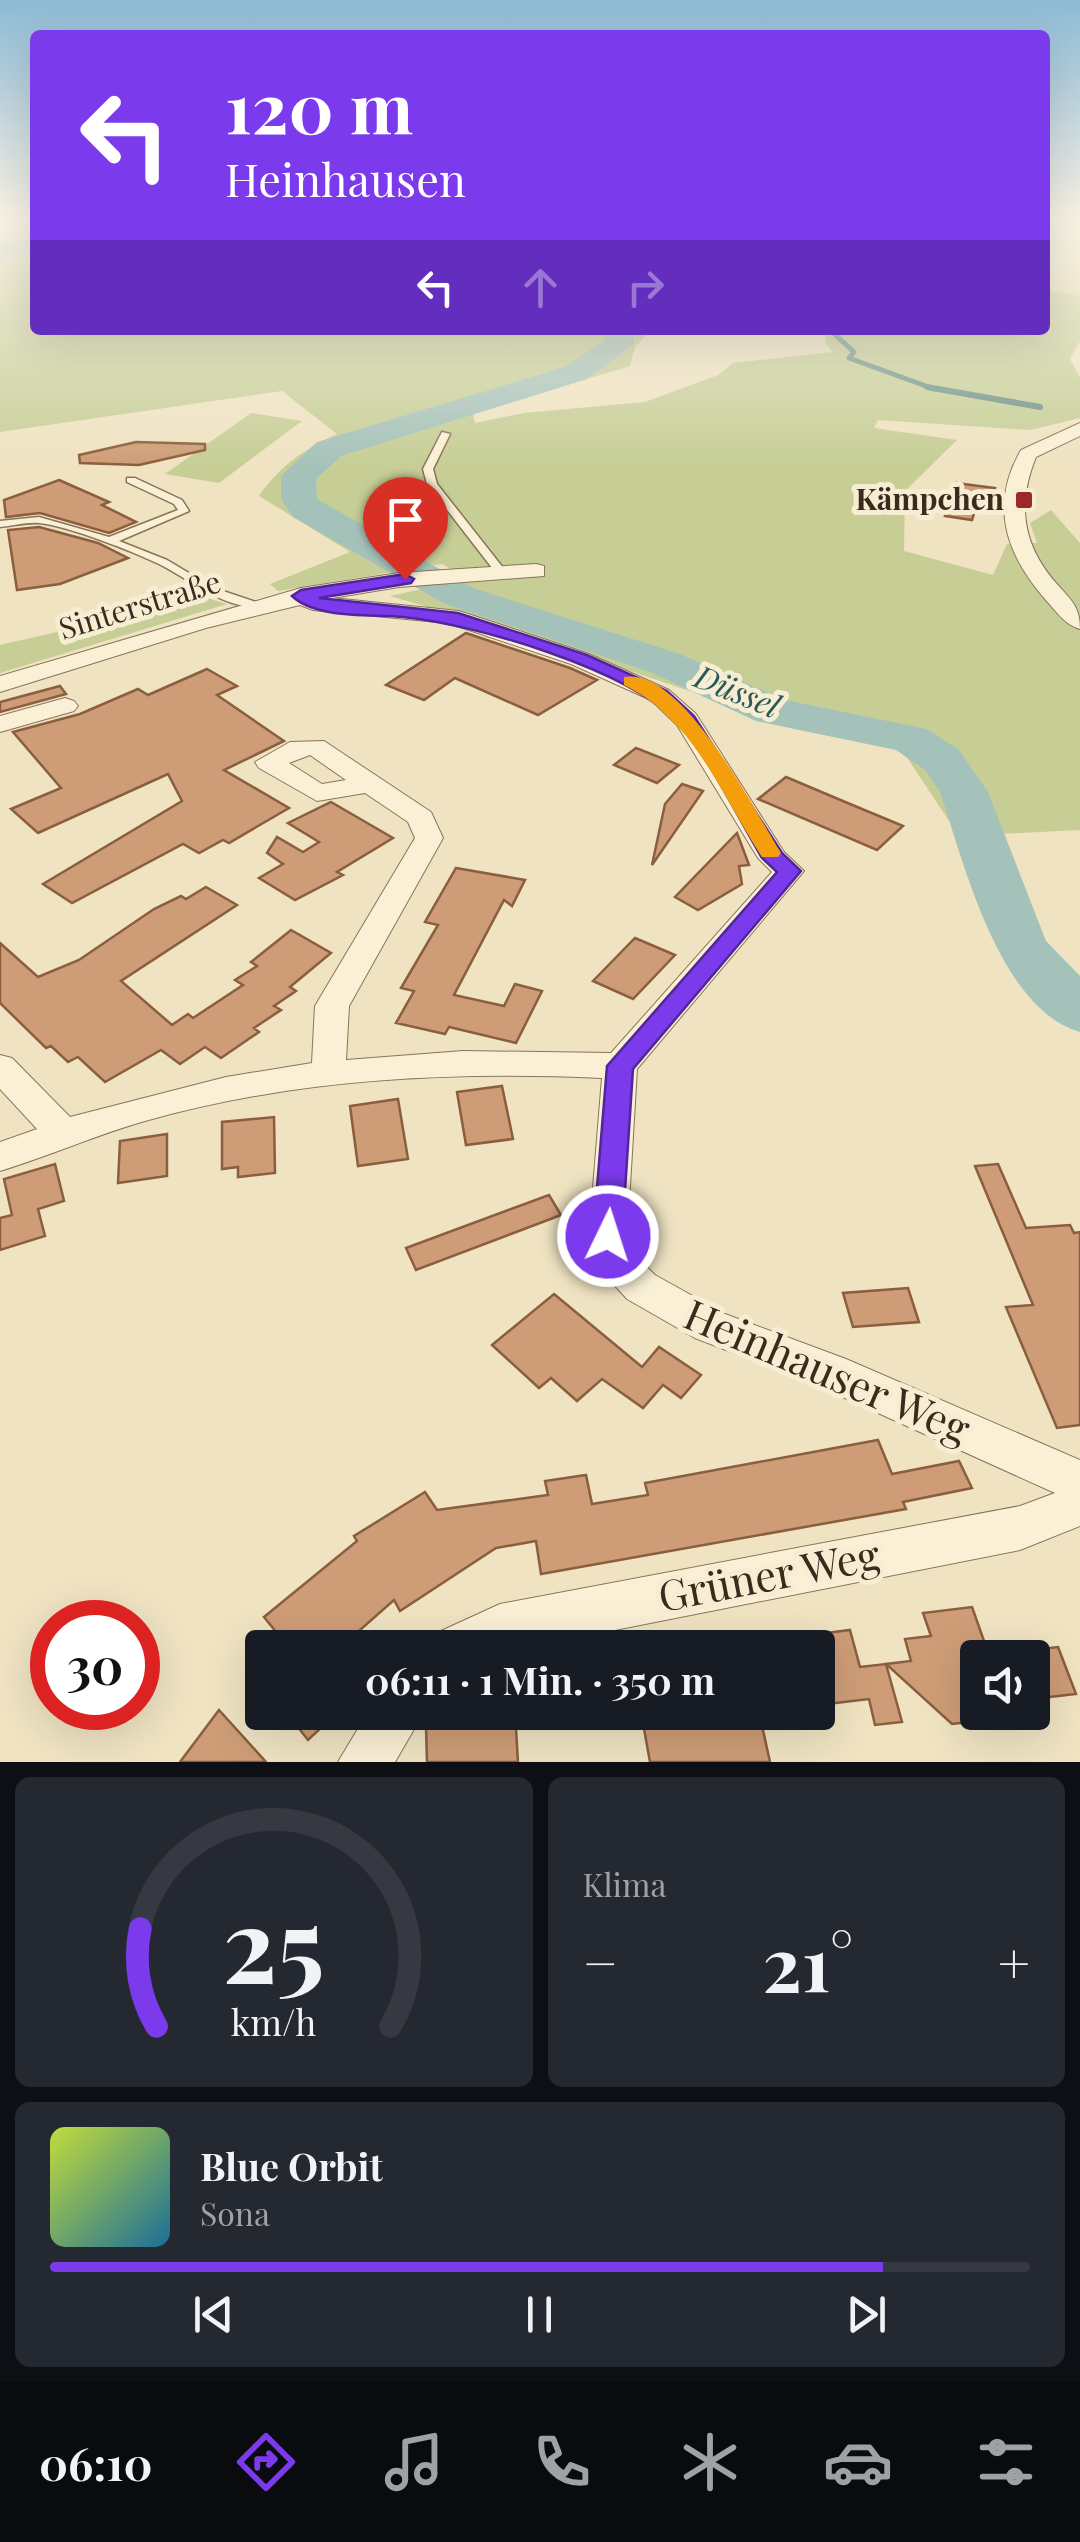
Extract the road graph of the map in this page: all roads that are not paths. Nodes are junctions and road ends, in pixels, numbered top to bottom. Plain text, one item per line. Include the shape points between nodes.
1 (1080, 429) edge
2 (445, 434) dead end
3 (131, 480) dead end
4 (0, 524) edge
5 (110, 541) junction
6 (500, 571) junction
7 (536, 571) dead end
8 (301, 596) junction
9 (255, 605) junction
10 (1080, 622) edge
11 (0, 684) edge
12 (64, 706) dead end
13 (0, 724) edge
14 (370, 784) dead end
15 (620, 1066) junction
16 (0, 1068) edge
17 (330, 1076) junction
18 (61, 1131) junction
19 (0, 1157) edge
20 (1080, 1482) edge
21 (1080, 1504) edge
22 (496, 1630) edge
23 (386, 1730) edge
24 (364, 1762) edge

1 - 10 street via 1028,454 1011,499 1020,548
2 - 6 lane via 428,469 432,484
3 - 5 lane via 178,502 184,512
4 - 5 lane via 39,520
5 - 9 lane
6 - 7 street, Sinterstraße
6 - 8 street, Sinterstraße
8 - 9 street, Sinterstraße
8 - 15 street via 452,616 580,659 660,695 687,720 773,858 790,871
9 - 11 street, Sinterstraße
12 - 13 street
14 - 17 street via 421,818 430,838 332,1006
15 - 17 street via 500,1060
15 - 20 street, Heinhauser Weg via 608,1236 621,1266 641,1287 710,1326
16 - 18 street
17 - 18 street via 155,1102
18 - 19 street
21 - 22 street, Grüner Weg via 1020,1528
23 - 24 street

